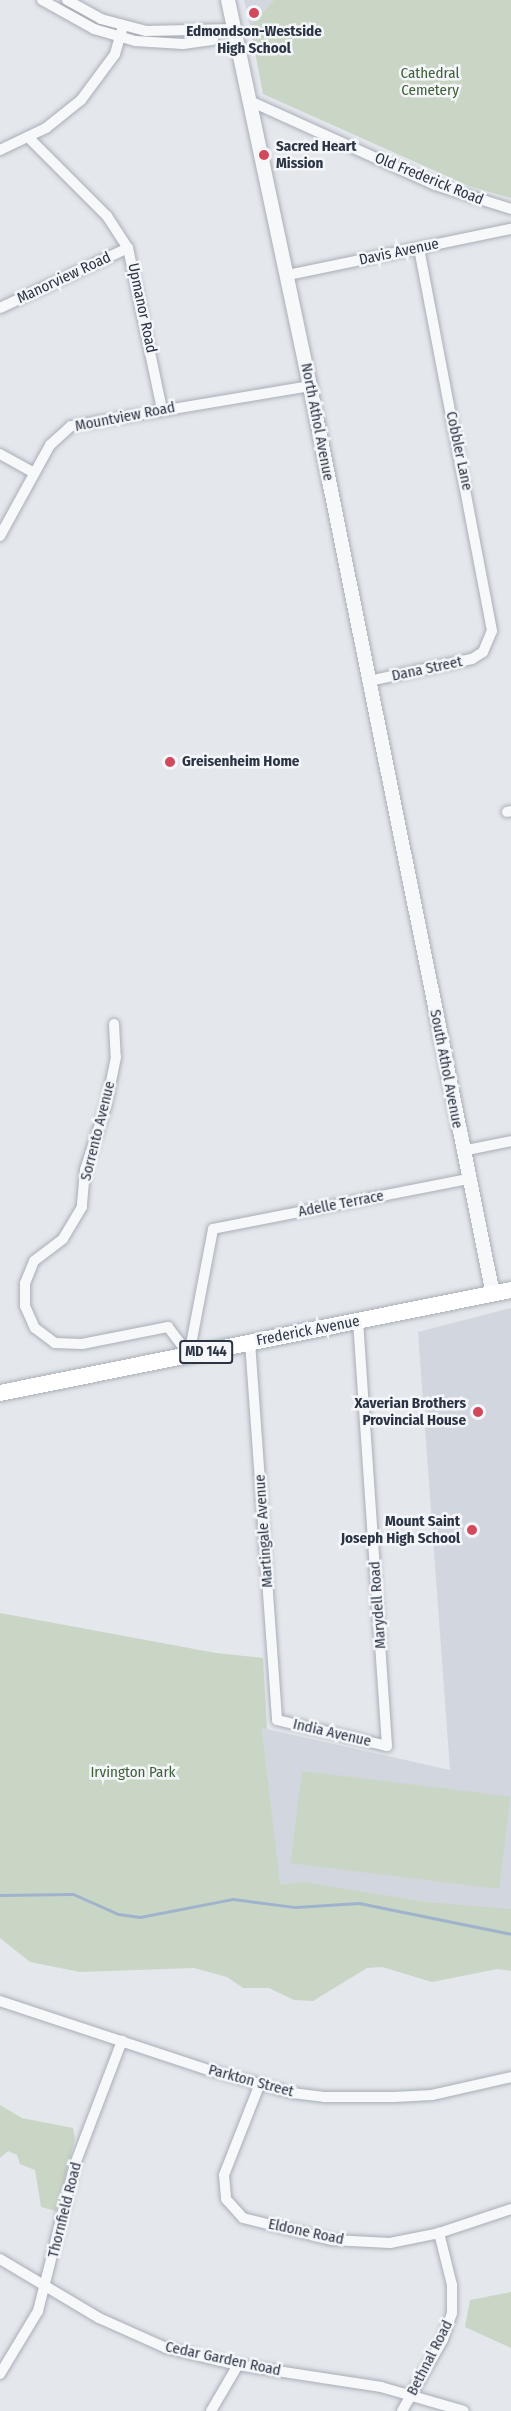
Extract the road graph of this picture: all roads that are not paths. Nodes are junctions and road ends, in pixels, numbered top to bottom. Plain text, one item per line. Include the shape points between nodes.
1 (42, 0) edge
2 (67, 0) edge
3 (228, 0) edge
4 (123, 26) junction
5 (234, 29) junction
6 (217, 31) junction
7 (120, 38) junction
8 (250, 101) junction
9 (28, 137) junction
10 (0, 150) edge
11 (511, 209) edge
12 (511, 229) edge
13 (128, 248) junction
14 (418, 248) junction
15 (288, 275) junction
16 (0, 308) edge
17 (310, 386) junction
18 (162, 409) junction
19 (0, 454) edge
20 (34, 473) junction
21 (0, 536) edge
22 (483, 652) joint
23 (369, 681) junction
24 (402, 844) joint
25 (114, 1024) dead end
26 (511, 1141) edge
27 (462, 1151) junction
28 (468, 1179) junction
29 (511, 1290) edge
30 (493, 1294) junction
31 (357, 1321) junction
32 (250, 1342) junction
33 (189, 1355) junction
34 (0, 1393) edge
35 (277, 1720) joint
36 (387, 1746) joint
37 (0, 2001) edge
38 (122, 2041) junction
39 (511, 2077) edge
40 (259, 2086) junction
41 (511, 2209) edge
42 (439, 2233) junction
43 (0, 2259) edge
44 (46, 2287) junction
45 (238, 2365) junction
46 (0, 2374) edge
47 (412, 2394) junction
48 (210, 2411) edge
49 (402, 2411) edge
50 (464, 2411) edge

1 - 7 street via 85,25
2 - 4 street
3 - 5 street, North Athol Avenue
4 - 6 street via 157,32
4 - 7 street
5 - 6 street
5 - 8 street, North Athol Avenue
6 - 7 street via 212,40 183,44
7 - 9 street via 115,54 88,92 63,115
8 - 11 street, Old Frederick Road via 435,185
8 - 15 street, North Athol Avenue
9 - 10 street
9 - 13 street, Upmanor Road via 106,216
12 - 14 street, Davis Avenue
13 - 16 street, Manorview Road
13 - 18 street, Upmanor Road
14 - 15 street, Davis Avenue
14 - 22 street, Cobbler Lane via 493,620
15 - 17 street, North Athol Avenue
17 - 18 street, Mountview Road
17 - 23 street, North Athol Avenue
18 - 20 street, Mountview Road via 71,426 50,445
19 - 20 street
20 - 21 street, Mountview Road
22 - 23 street, Dana Street via 461,663
23 - 24 street, North Athol Avenue
24 - 27 street, South Athol Avenue
25 - 33 street, Sorrento Avenue via 116,1057 106,1106 85,1170 82,1207 71,1229 34,1261 25,1283 25,1306 35,1328 55,1343 82,1344 168,1328
26 - 27 street
27 - 28 street, South Athol Avenue
28 - 30 street, South Athol Avenue
28 - 33 street, Adelle Terrace via 213,1229
29 - 30 main road, Frederick Avenue / MD 144
30 - 31 main road, Frederick Avenue / MD 144
31 - 32 main road, Frederick Avenue / MD 144
31 - 36 street, Marydell Road
32 - 33 main road, Frederick Avenue / MD 144
32 - 35 street, Martingale Avenue
33 - 34 main road, Frederick Avenue / MD 144
35 - 36 street, India Avenue
37 - 38 street, Parkton Street
38 - 40 street, Parkton Street
38 - 44 street, Thornfield Road via 75,2163
39 - 40 street, Parkton Street via 432,2095 394,2097 324,2097
40 - 42 street, Eldone Road via 224,2175 226,2199 243,2218 332,2240 390,2243
41 - 42 street, Eldone Road
42 - 47 street, Bethnal Road via 452,2285 452,2313 443,2339
43 - 44 street, Cedar Garden Road
44 - 45 street, Cedar Garden Road via 166,2348
44 - 46 street, Thornfield Road via 29,2331
45 - 47 street, Cedar Garden Road
45 - 48 street
47 - 49 street, Bethnal Road
47 - 50 street, Cedar Garden Road

